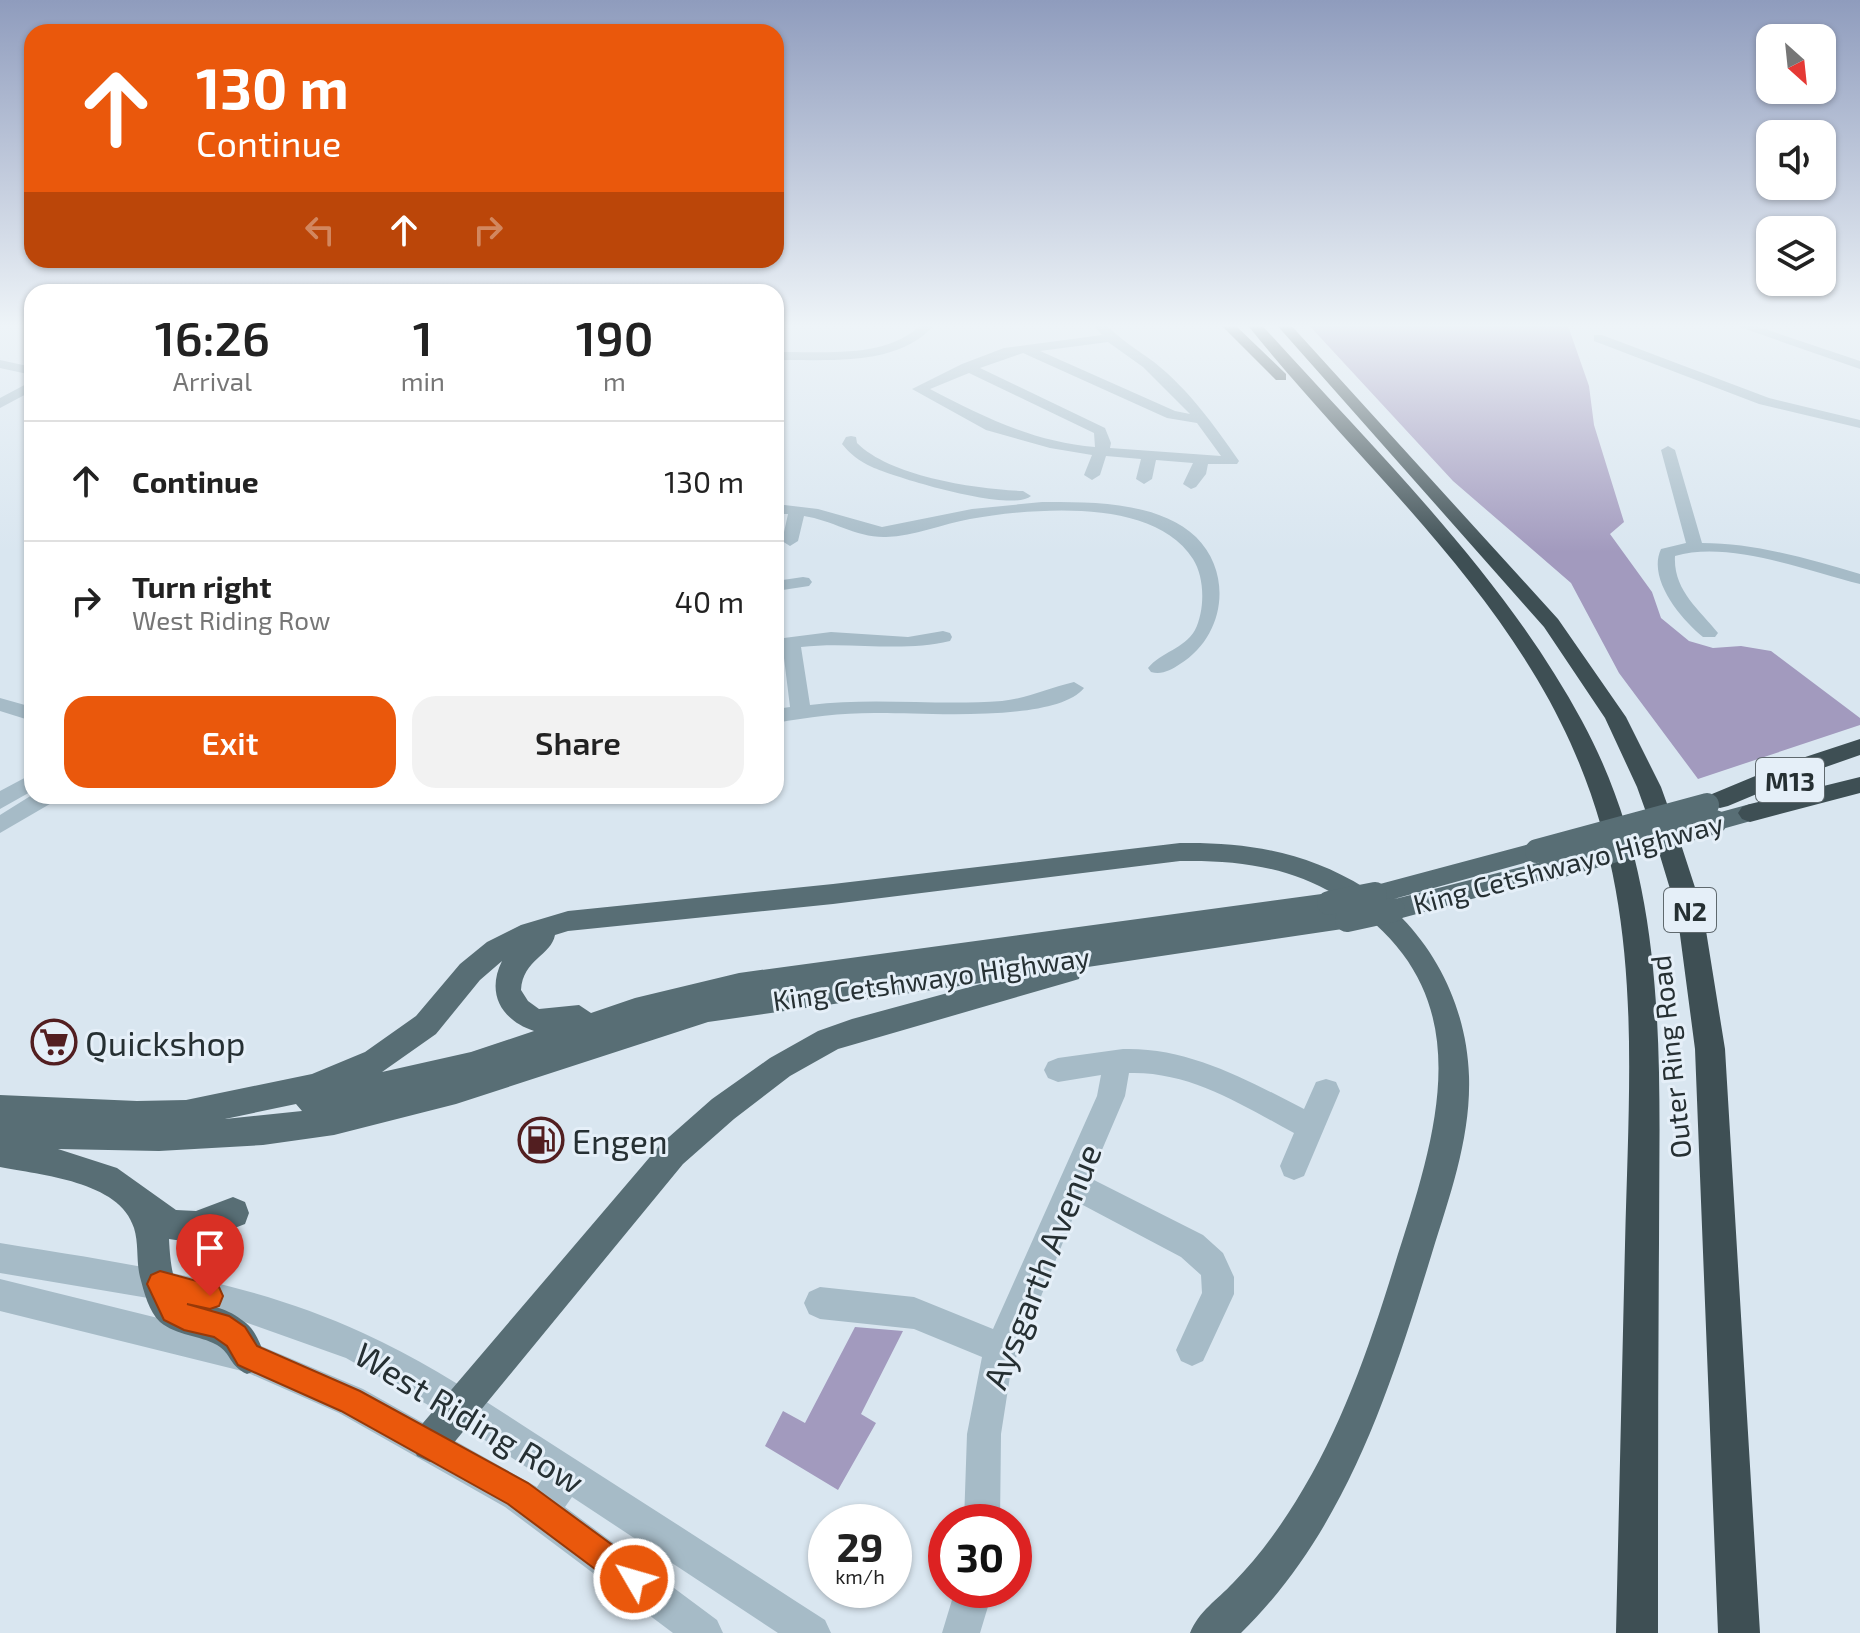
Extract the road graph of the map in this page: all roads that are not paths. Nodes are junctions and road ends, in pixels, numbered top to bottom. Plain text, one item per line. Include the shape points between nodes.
1 (939, 399) edge
2 (1035, 399) edge
3 (1137, 399) edge
4 (1184, 399) edge
5 (1305, 399) edge
6 (1320, 399) edge
7 (1350, 399) edge
8 (1759, 399) edge
9 (1204, 420) junction
10 (1860, 424) edge
11 (851, 440) dead end
12 (1668, 450) dead end
13 (1100, 451) junction
14 (1149, 456) junction
15 (1201, 460) junction
16 (1092, 475) dead end
17 (1144, 479) dead end
18 (1191, 484) dead end
19 (1413, 503) junction
20 (1063, 505) junction
21 (784, 509) edge
22 (797, 510) junction
23 (790, 541) dead end
24 (1695, 546) junction
25 (1860, 579) edge
26 (803, 582) dead end
27 (784, 585) edge
28 (1709, 633) dead end
29 (943, 637) dead end
30 (784, 645) edge
31 (784, 649) edge
32 (1158, 668) dead end
33 (1074, 688) dead end
34 (0, 704) edge
35 (24, 712) edge
36 (801, 712) junction
37 (784, 715) edge
38 (1860, 747) edge
39 (1860, 763) edge
40 (1860, 785) edge
41 (24, 786) edge
42 (1860, 795) edge
43 (0, 801) edge
44 (34, 804) edge
45 (1714, 809) junction
46 (1750, 813) junction
47 (0, 825) edge
48 (1338, 912) junction
49 (599, 920) junction
50 (1168, 945) junction
51 (709, 991) junction
52 (1117, 1062) junction
53 (1058, 1070) dead end
54 (1326, 1091) dead end
55 (0, 1109) edge
56 (183, 1114) junction
57 (1311, 1127) junction
58 (0, 1133) edge
59 (0, 1152) edge
60 (1294, 1166) dead end
61 (1072, 1184) junction
62 (139, 1202) junction
63 (233, 1213) dead end
64 (0, 1258) edge
65 (160, 1284) junction
66 (0, 1295) edge
67 (820, 1303) dead end
68 (1001, 1348) junction
69 (1192, 1350) dead end
70 (247, 1356) junction
71 (461, 1405) junction
72 (430, 1443) junction
73 (567, 1473) junction
74 (982, 1504) edge
75 (542, 1511) junction
76 (969, 1608) edge
77 (704, 1633) edge
78 (812, 1633) edge
79 (961, 1633) edge
80 (1211, 1633) edge
81 (1637, 1633) edge
82 (1739, 1633) edge

1 - 13 street via 998,430
2 - 13 street via 1096,428 1104,435
3 - 9 street via 1172,415
4 - 9 street
5 - 19 highway
6 - 19 highway, Outer Ring Road / N2
7 - 82 highway, Outer Ring Road / N2 via 1551,623 1615,717 1663,826 1690,912 1710,1049
8 - 10 street
9 - 15 street via 1232,461
11 - 20 street via 856,453 884,467 993,495 1053,495
12 - 24 street
13 - 14 street
13 - 16 street
14 - 15 street
14 - 17 street
15 - 18 street
19 - 81 highway, Outer Ring Road / N2 via 1496,599 1548,677 1598,778 1626,870 1645,1015
20 - 22 street via 972,514 880,532
20 - 32 street via 1152,519 1199,550 1212,589 1209,619 1185,654
21 - 22 street
22 - 23 street
24 - 25 street
24 - 28 street via 1667,553 1666,559 1687,614
26 - 27 street
29 - 30 street via 908,643 831,638
31 - 36 street
33 - 36 street via 1003,709 884,706
34 - 35 street
36 - 37 street
38 - 45 highway via 1792,770
39 - 45 highway, King Cetshwayo Highway / M13
40 - 46 highway, King Cetshwayo Highway / M13
41 - 43 street
42 - 46 highway
44 - 47 street
45 - 46 main road, King Cetshwayo Highway / M13
45 - 48 main road, King Cetshwayo Highway / M13, bridge via 1543,860
48 - 50 main road, King Cetshwayo Highway / M13
48 - 51 main road, King Cetshwayo Highway / M13 via 800,975
49 - 51 main road via 541,937 523,952 507,984 520,1011 534,1020 554,1022 677,992
49 - 56 main road via 559,922 519,936 470,972 416,1033 361,1068 314,1087
49 - 80 main road via 1134,855 1213,851 1297,864 1351,892 1395,925 1435,982 1453,1045 1453,1110 1440,1169 1393,1328 1342,1455 1307,1519 1261,1584
50 - 58 main road, King Cetshwayo Highway / M13 via 708,1010 456,1091 334,1121 159,1137
50 - 71 main road via 878,1023 828,1040 780,1067 672,1154
51 - 56 main road, King Cetshwayo Highway / M13 via 471,1065 377,1088 296,1103
52 - 53 street
52 - 57 street via 1147,1061 1201,1072
52 - 61 street, Aysgarth Avenue via 1111,1096
54 - 57 street
55 - 56 main road, King Cetshwayo Highway / M13
57 - 60 street
59 - 62 main road via 102,1176
61 - 68 street, Aysgarth Avenue
61 - 69 street via 1192,1246 1212,1264 1218,1294
62 - 63 main road via 174,1227 206,1225
62 - 65 main road via 150,1224
64 - 65 street, West Riding Row
65 - 70 main road via 173,1310 229,1331
65 - 71 street, West Riding Row via 255,1308 354,1345
66 - 70 street, West Riding Row
67 - 68 street via 914,1313
68 - 74 street, Aysgarth Avenue via 984,1419
70 - 72 street, West Riding Row via 351,1401
71 - 72 main road
71 - 73 street, West Riding Row
72 - 75 street, West Riding Row
73 - 75 street
73 - 78 street, West Riding Row
75 - 77 street, West Riding Row
76 - 79 street

